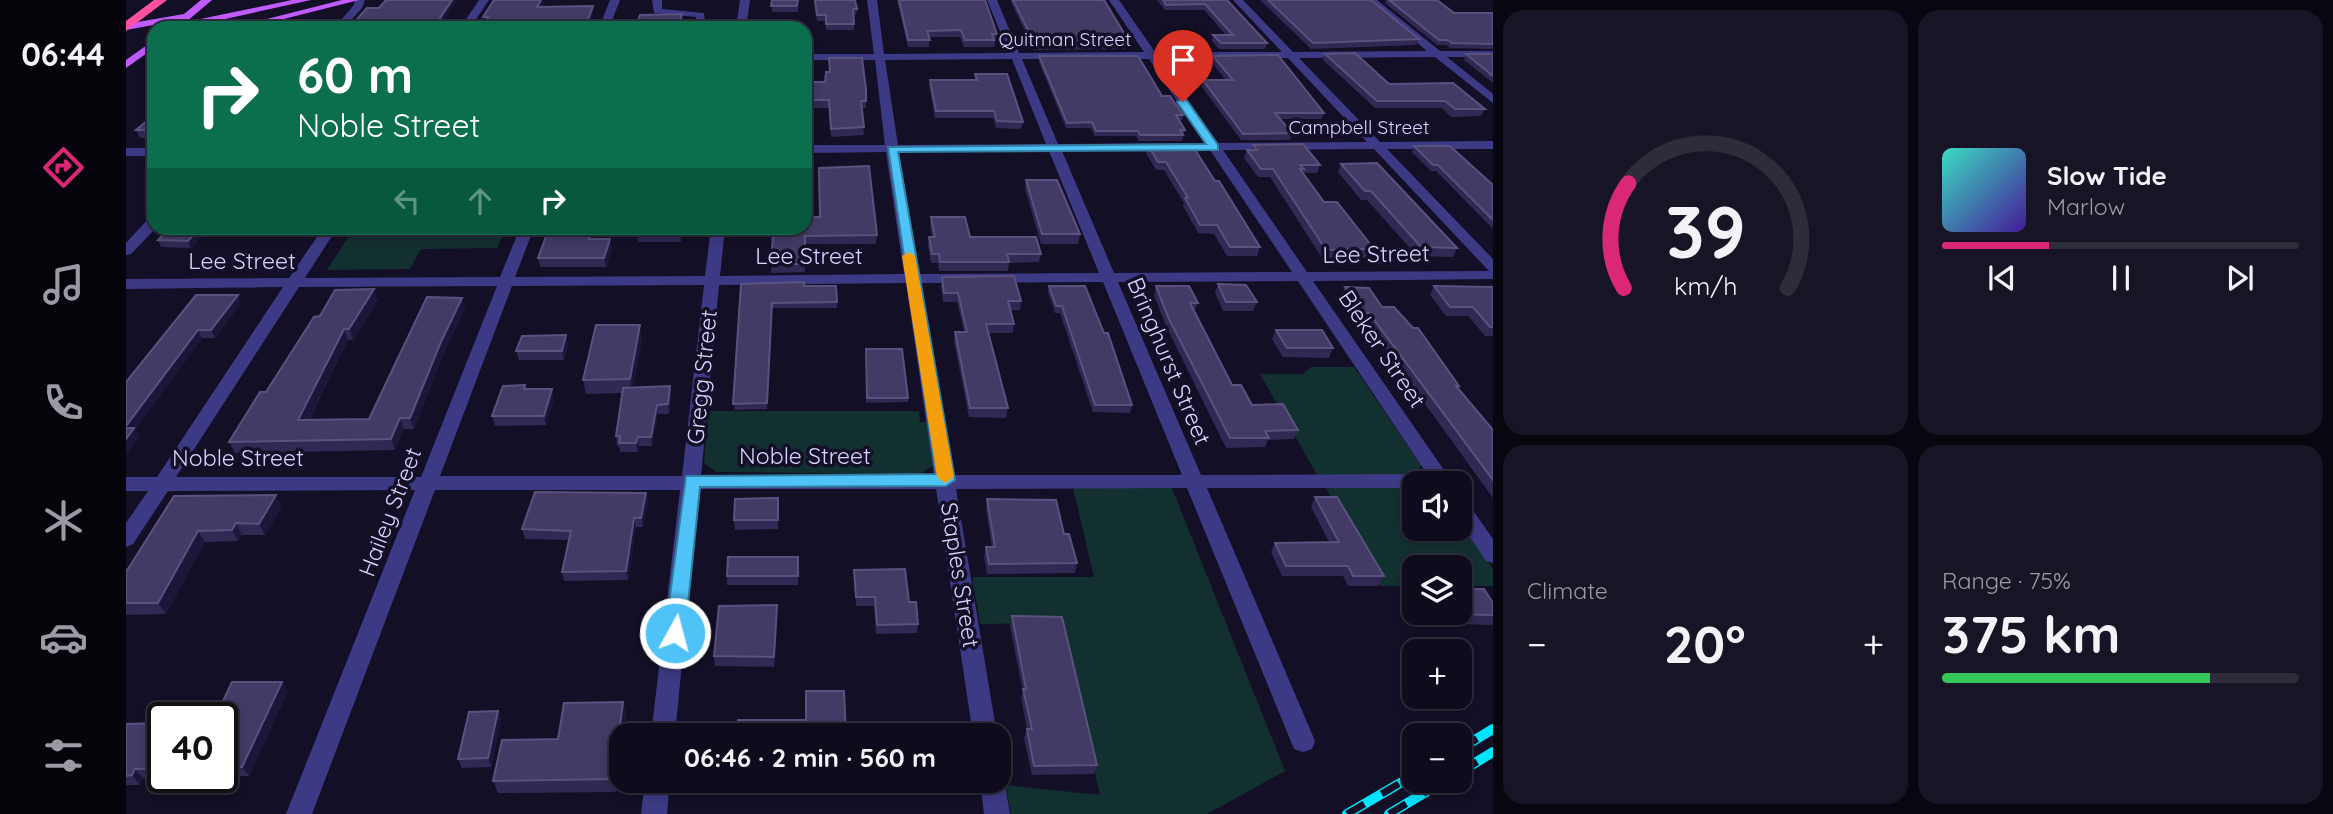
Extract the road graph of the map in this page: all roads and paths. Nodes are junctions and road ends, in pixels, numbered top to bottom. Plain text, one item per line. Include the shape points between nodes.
1 (161, 0) edge
2 (207, 0) edge
3 (306, 0) edge
4 (354, 0) edge
5 (360, 0) edge
6 (484, 0) edge
7 (615, 0) edge
8 (657, 0) edge
9 (745, 0) edge
10 (872, 0) edge
11 (992, 0) edge
12 (1114, 0) edge
13 (1238, 0) edge
14 (1371, 0) edge
15 (322, 4) edge
16 (191, 13) junction
17 (165, 21) edge
18 (181, 21) edge
19 (206, 21) edge
20 (261, 21) edge
21 (345, 21) edge
22 (470, 21) edge
23 (607, 21) edge
24 (701, 21) edge
25 (742, 21) edge
26 (147, 24) edge
27 (126, 27) edge
28 (147, 31) edge
29 (126, 34) edge
30 (147, 46) edge
31 (126, 49) edge
32 (147, 49) edge
33 (1436, 54) junction
34 (1493, 54) edge
35 (1291, 55) junction
36 (1151, 56) junction
37 (812, 57) edge
38 (879, 57) junction
39 (1016, 57) junction
40 (126, 65) edge
41 (1493, 100) edge
42 (1375, 146) junction
43 (1214, 147) junction
44 (1490, 147) edge
45 (1056, 148) junction
46 (812, 149) edge
47 (892, 149) junction
48 (126, 152) edge
49 (147, 152) edge
50 (147, 228) edge
51 (325, 235) edge
52 (524, 235) edge
53 (717, 235) edge
54 (126, 251) edge
55 (1493, 267) edge
56 (1493, 275) edge
57 (1108, 277) junction
58 (1303, 277) junction
59 (712, 279) junction
60 (912, 279) junction
61 (505, 281) junction
62 (293, 283) junction
63 (126, 284) edge
64 (1435, 471) edge
65 (946, 480) junction
66 (692, 481) junction
67 (1194, 481) junction
68 (428, 482) junction
69 (1402, 482) edge
70 (163, 483) junction
71 (126, 484) edge
72 (1472, 524) edge
73 (126, 539) edge
74 (1493, 555) edge
75 (664, 723) edge
76 (983, 723) edge
77 (1303, 741) dead end
78 (656, 793) edge
79 (994, 793) edge
80 (299, 814) edge
81 (654, 814) edge
82 (998, 814) edge

1 - 27 highway
2 - 16 main road
3 - 19 main road
4 - 15 main road
5 - 21 street
6 - 22 street
7 - 23 street
8 - 24 street via 657,11 701,15
9 - 25 street
10 - 38 street, Staples Street
11 - 39 street, Bringhurst Street
12 - 36 street, Bleker Street
13 - 35 street
14 - 33 street
15 - 20 main road
16 - 17 main road
16 - 18 main road
26 - 27 main road
28 - 29 main road
30 - 31 main road
32 - 40 main road
33 - 34 street, Quitman Street
33 - 35 street, Quitman Street
33 - 41 street
35 - 36 street, Quitman Street
35 - 42 street
36 - 39 street, Quitman Street
36 - 43 street, Bleker Street
37 - 38 street, Quitman Street
38 - 39 street, Quitman Street
38 - 47 street, Staples Street
39 - 45 street, Bringhurst Street
42 - 43 street, Campbell Street
42 - 44 street, Campbell Street
42 - 55 street
43 - 45 street, Campbell Street
43 - 58 street, Bleker Street
45 - 47 street, Campbell Street
45 - 57 street, Bringhurst Street
46 - 47 street, Campbell Street
47 - 60 street, Staples Street
48 - 49 street
50 - 54 street
51 - 62 street
52 - 61 street, Hailey Street
53 - 59 street, Gregg Street
56 - 58 street, Lee Street
57 - 58 street, Lee Street
57 - 60 street, Lee Street
57 - 67 street, Bringhurst Street
58 - 64 street, Bleker Street
59 - 60 street, Lee Street
59 - 61 street, Lee Street
59 - 66 street, Gregg Street
60 - 65 street, Staples Street
61 - 62 street, Lee Street
61 - 68 street, Hailey Street
62 - 63 street, Lee Street
62 - 70 street
65 - 66 street, Noble Street
65 - 67 street, Noble Street
65 - 76 street, Staples Street
66 - 68 street, Noble Street
66 - 75 street, Gregg Street
67 - 69 street, Noble Street
67 - 77 street, Bringhurst Street
68 - 70 street, Noble Street
68 - 80 street, Hailey Street
70 - 71 street, Noble Street
70 - 73 street
72 - 74 street
78 - 81 street
79 - 82 street

